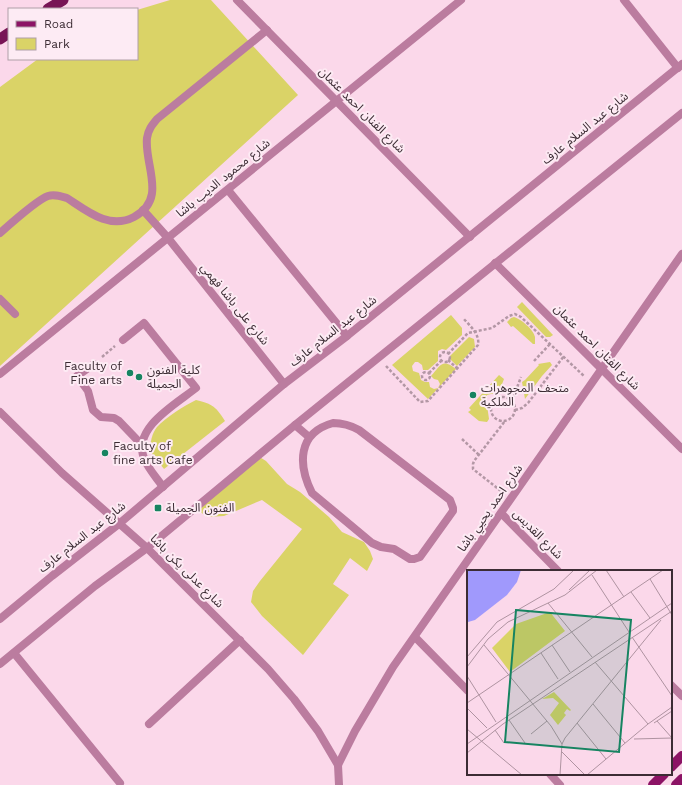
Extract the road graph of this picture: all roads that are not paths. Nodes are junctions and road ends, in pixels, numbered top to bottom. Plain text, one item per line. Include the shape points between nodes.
1 (63, 0) edge
2 (237, 0) edge
3 (461, 0) edge
4 (624, 0) edge
5 (50, 8) edge
6 (267, 30) junction
7 (680, 66) edge
8 (336, 102) junction
9 (682, 113) edge
10 (228, 190) junction
11 (143, 210) junction
12 (0, 233) edge
13 (470, 237) junction
14 (168, 238) junction
15 (682, 254) edge
16 (495, 263) junction
17 (0, 299) edge
18 (15, 314) dead end
19 (347, 336) junction
20 (122, 341) road end
21 (95, 363) road end
22 (602, 368) junction
23 (0, 374) edge
24 (284, 384) junction
25 (0, 412) edge
26 (295, 425) junction
27 (310, 437) junction
28 (142, 445) junction
29 (682, 449) edge
30 (163, 487) junction
31 (501, 513) junction
32 (120, 523) junction
33 (147, 548) junction
34 (557, 570) edge
35 (0, 620) edge
36 (415, 637) junction
37 (240, 640) junction
38 (14, 653) junction
39 (0, 664) edge
40 (672, 686) edge
41 (467, 690) edge
42 (682, 696) edge
43 (149, 724) dead end
44 (682, 756) edge
45 (338, 765) junction
46 (672, 766) edge
47 (551, 775) edge
48 (663, 775) edge
49 (682, 779) edge
50 (120, 783) dead end
51 (339, 785) edge
52 (560, 785) edge
53 (653, 785) edge
54 (676, 785) edge

1 - 5 highway
2 - 6 street, شارع الفنان احمد عثمان
3 - 8 street, شارع محمود الديب باشا
4 - 7 street
6 - 8 street, شارع الفنان احمد عثمان
6 - 11 street via 152,125 147,145 153,184 149,202
7 - 13 street, شارع عبد السلام عارف
8 - 10 street, شارع محمود الديب باشا
8 - 13 street, شارع الفنان احمد عثمان
9 - 16 street
10 - 14 street, شارع محمود الديب باشا
10 - 19 street
11 - 12 street via 130,219 113,222 97,217 66,198 48,196
11 - 14 street, شارع على باشا فهمي
13 - 19 street, شارع عبد السلام عارف
14 - 23 street, شارع محمود الديب باشا
14 - 24 street, شارع على باشا فهمي
15 - 22 street, شارع احمد يحيي باشا
16 - 22 street, شارع الفنان احمد عثمان
16 - 26 street
17 - 18 street
19 - 24 street, شارع عبد السلام عارف
20 - 28 street via 144,323 196,388 154,421 147,430
21 - 28 street via 77,376 88,391 93,410 101,417 119,421
22 - 29 street, شارع الفنان احمد عثمان
22 - 31 street, شارع احمد يحيي باشا
24 - 30 street, شارع عبد السلام عارف
25 - 32 street, شارع عدلى يكن باشا via 62,473
26 - 27 street
26 - 33 street
27 - 27 street via 304,447 303,458 305,476 312,493 372,543 394,549 410,559 420,557 453,511 448,498 351,425 333,423 324,426
28 - 30 street via 144,459
30 - 32 street, شارع عبد السلام عارف
31 - 34 street, شارع القديس
31 - 36 street, شارع احمد يحيي باشا
32 - 33 street, شارع عدلى يكن باشا
32 - 35 street, شارع عبد السلام عارف
33 - 37 street, شارع عدلى يكن باشا
33 - 38 street via 95,586
36 - 41 street
36 - 45 street, شارع احمد يحيي باشا via 373,699
37 - 43 street
37 - 45 street, شارع عدلى يكن باشا via 294,699 318,731
38 - 39 street
38 - 50 street
40 - 42 street
44 - 46 main road
45 - 51 street, شارع احمد يحيي باشا
47 - 52 street
48 - 53 main road
49 - 54 main road

